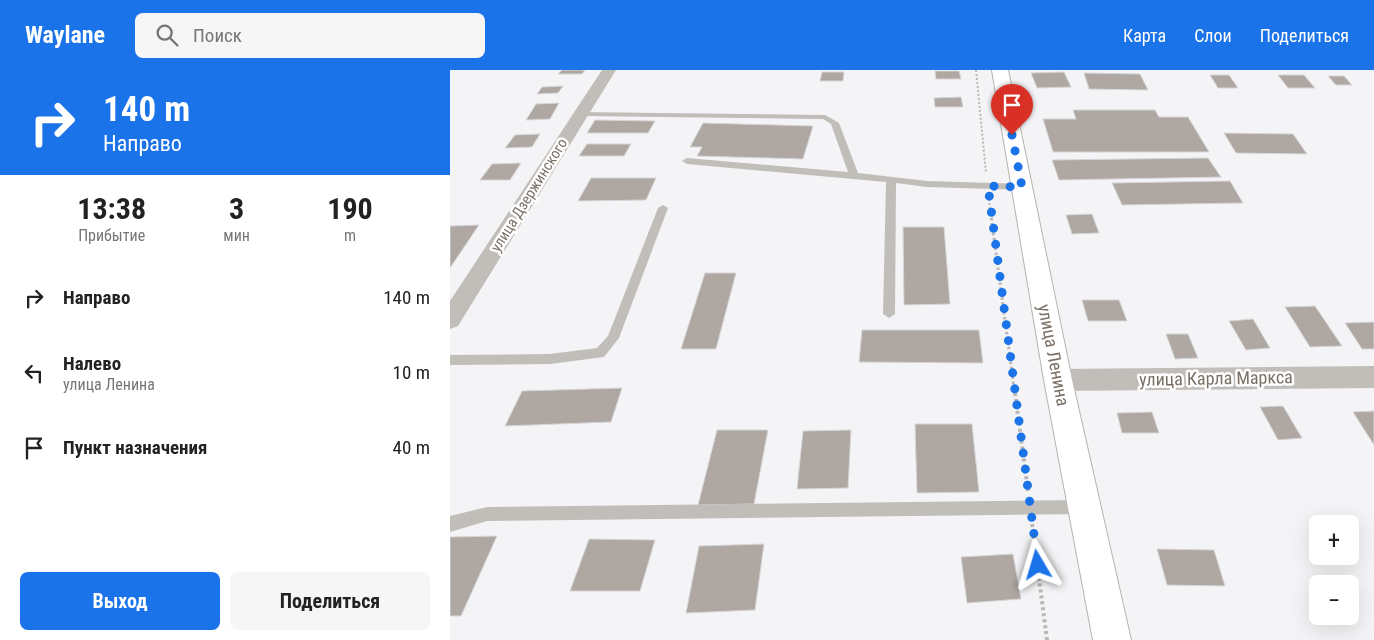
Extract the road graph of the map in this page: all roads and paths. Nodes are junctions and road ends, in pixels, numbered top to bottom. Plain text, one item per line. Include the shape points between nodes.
1 (608, 70) edge
2 (976, 70) edge
3 (1000, 70) edge
4 (581, 114) junction
5 (687, 161) dead end
6 (854, 176) junction
7 (891, 180) junction
8 (988, 186) junction
9 (1022, 187) junction
10 (663, 208) dead end
11 (888, 314) dead end
12 (450, 320) edge
13 (450, 360) edge
14 (1374, 377) edge
15 (1058, 380) junction
16 (1030, 508) junction
17 (1084, 508) junction
18 (450, 524) edge
19 (1047, 640) edge
20 (1112, 640) edge

1 - 4 street, улица Дзержинского
2 - 8 path
3 - 9 main road, улица Ленина
4 - 6 lane via 825,117 835,123
4 - 12 street, улица Дзержинского
5 - 6 lane
6 - 7 lane
7 - 8 lane
7 - 11 lane
8 - 9 lane
8 - 16 path
9 - 15 main road, улица Ленина
10 - 13 lane via 613,338 600,354 550,359
14 - 15 street, улица Карла Маркса
15 - 17 main road, улица Ленина
16 - 17 lane
16 - 18 lane via 487,514
16 - 19 path
17 - 20 main road, улица Ленина

